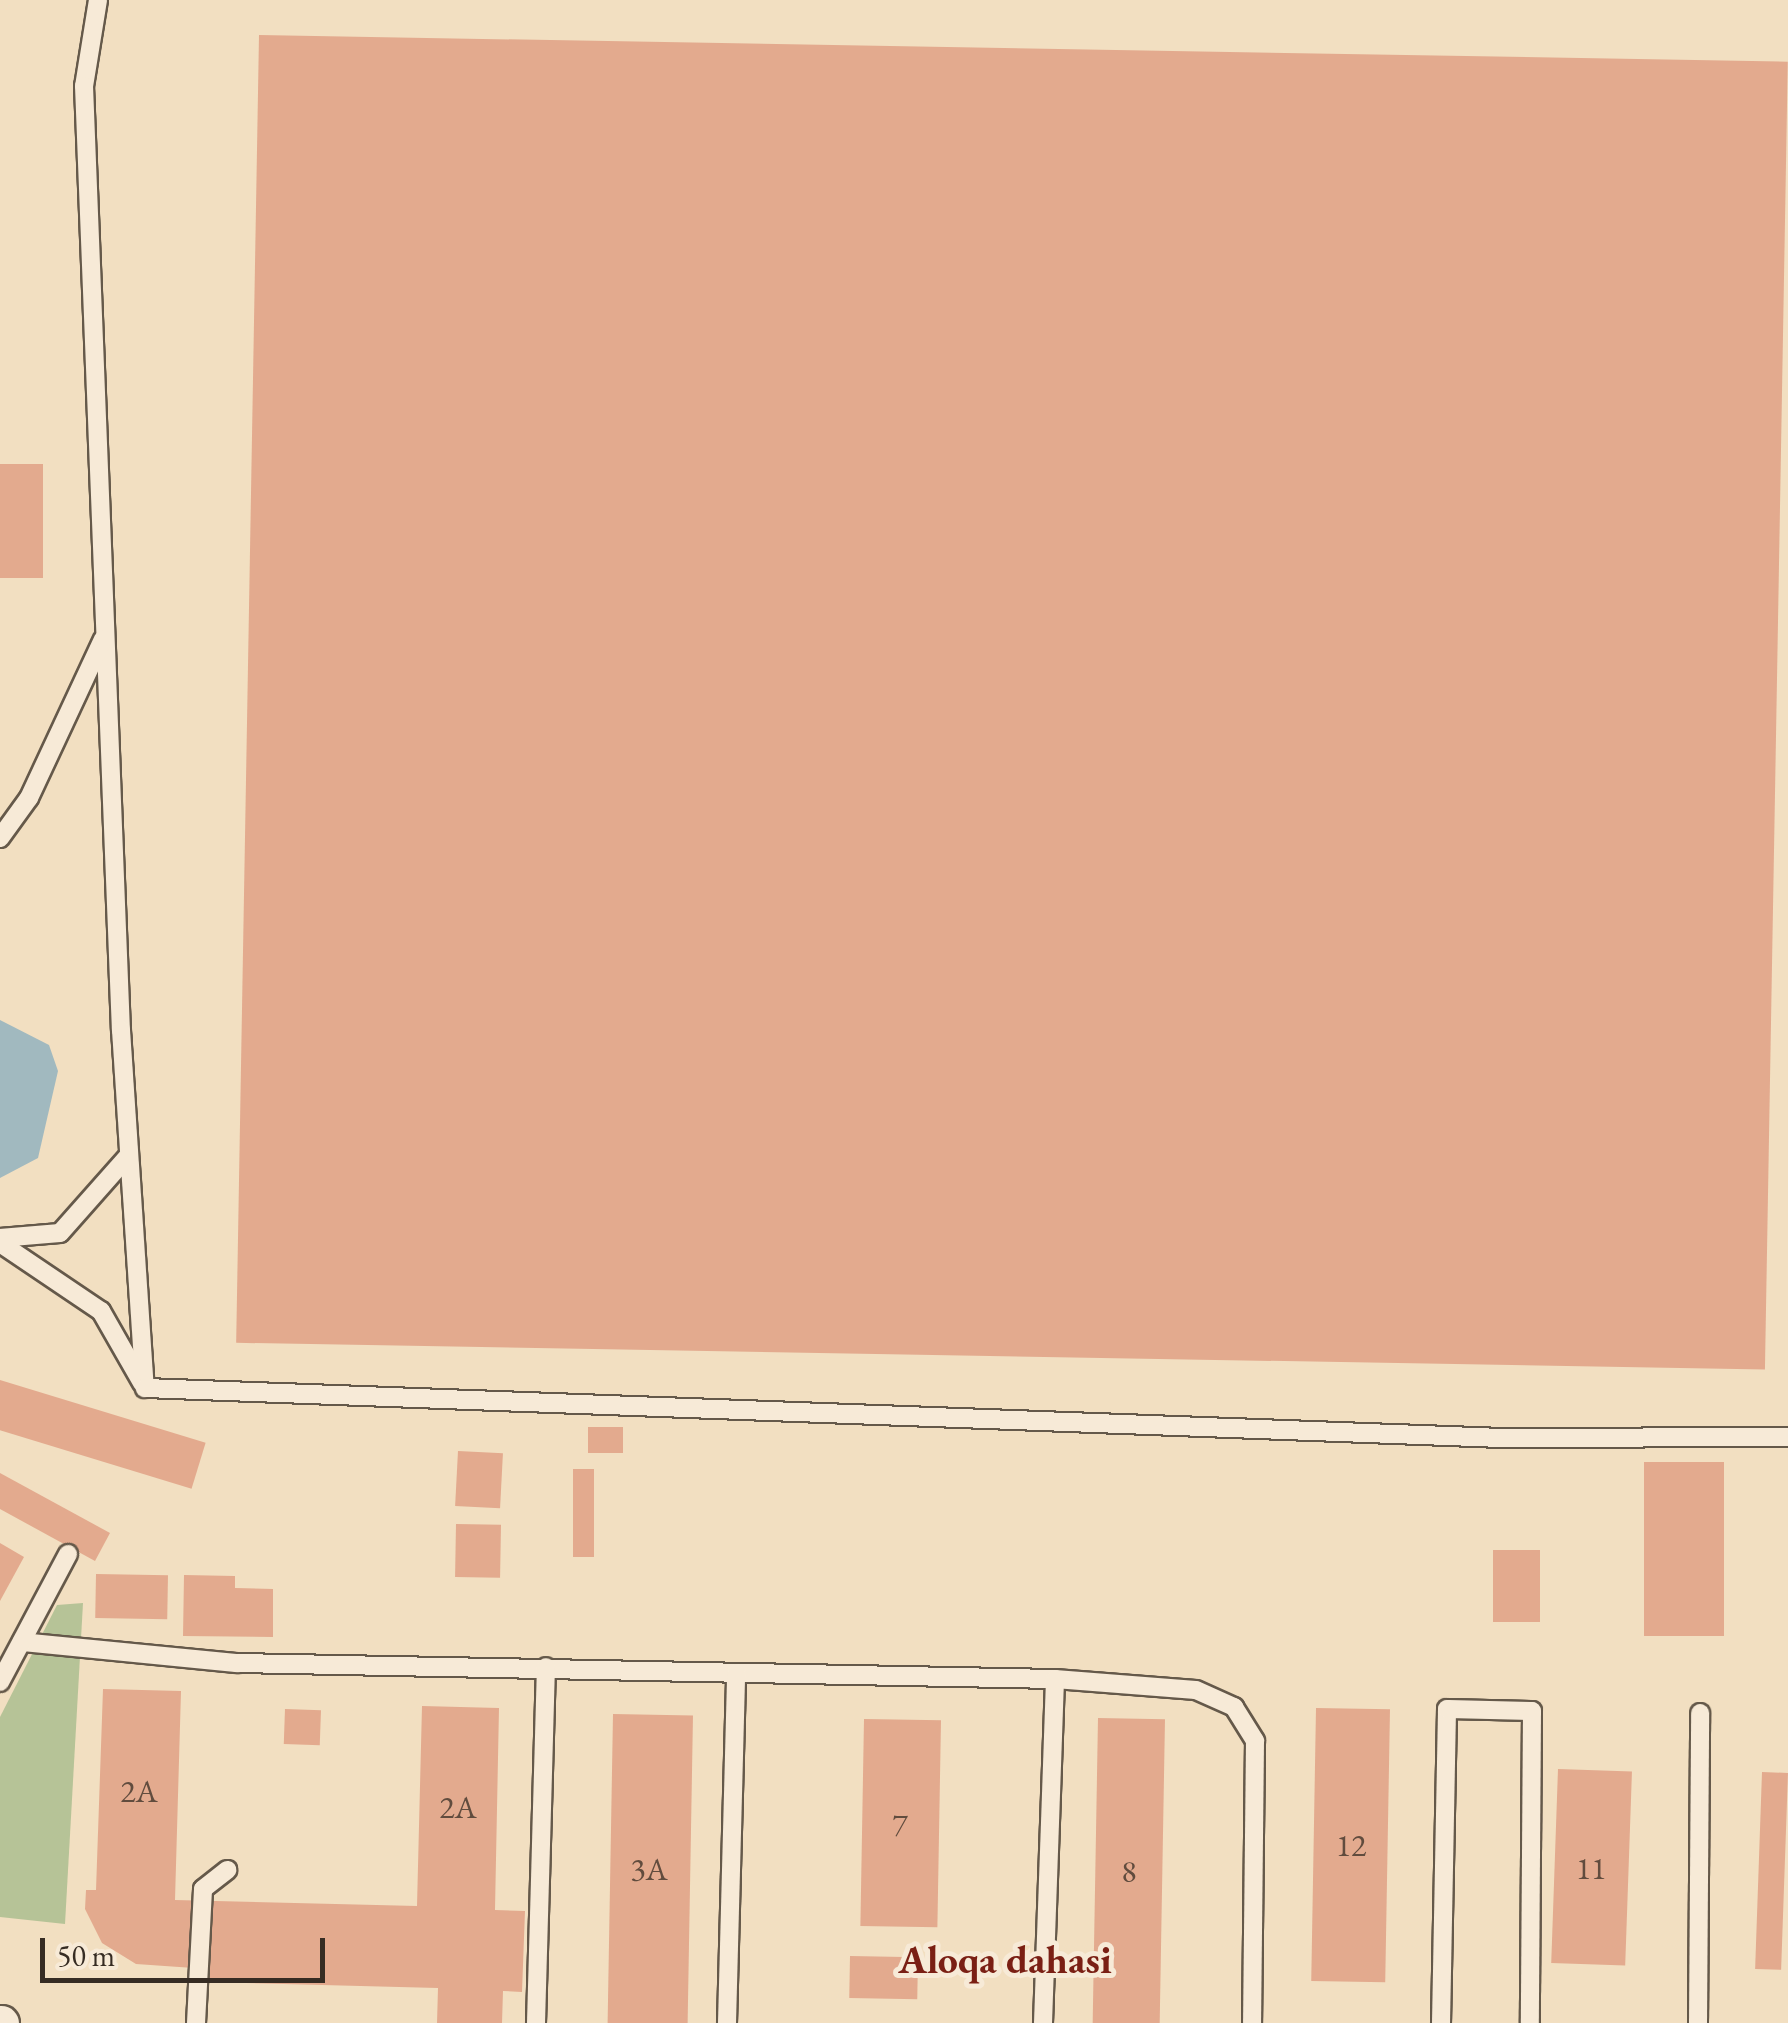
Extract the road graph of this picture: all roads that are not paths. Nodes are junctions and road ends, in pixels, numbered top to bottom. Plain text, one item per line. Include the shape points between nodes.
1 (98, 0) edge
2 (105, 634) junction
3 (0, 838) edge
4 (129, 1155) junction
5 (0, 1241) edge
6 (145, 1388) junction
7 (1788, 1436) edge
8 (68, 1554) dead end
9 (22, 1642) junction
10 (546, 1667) junction
11 (736, 1673) junction
12 (1055, 1679) junction
13 (0, 1682) edge
14 (1700, 1713) dead end
15 (227, 1870) dead end
16 (196, 2023) edge
17 (536, 2023) edge
18 (727, 2023) edge
19 (1044, 2023) edge
20 (1252, 2023) edge
21 (1442, 2023) edge
22 (1530, 2023) edge
23 (1698, 2023) edge

1 - 2 lane via 84,86
2 - 3 lane via 30,798
2 - 4 lane
4 - 5 lane via 60,1233
4 - 6 lane
5 - 6 lane via 101,1311
6 - 7 lane via 1500,1438
8 - 9 lane
9 - 10 lane via 237,1663
9 - 13 lane
10 - 11 lane
10 - 17 lane
11 - 12 lane
11 - 18 lane
12 - 19 lane
12 - 20 lane via 1196,1690 1246,1720 1254,1741
14 - 23 lane
15 - 16 lane via 202,1888
21 - 22 lane via 1447,1708 1532,1712

